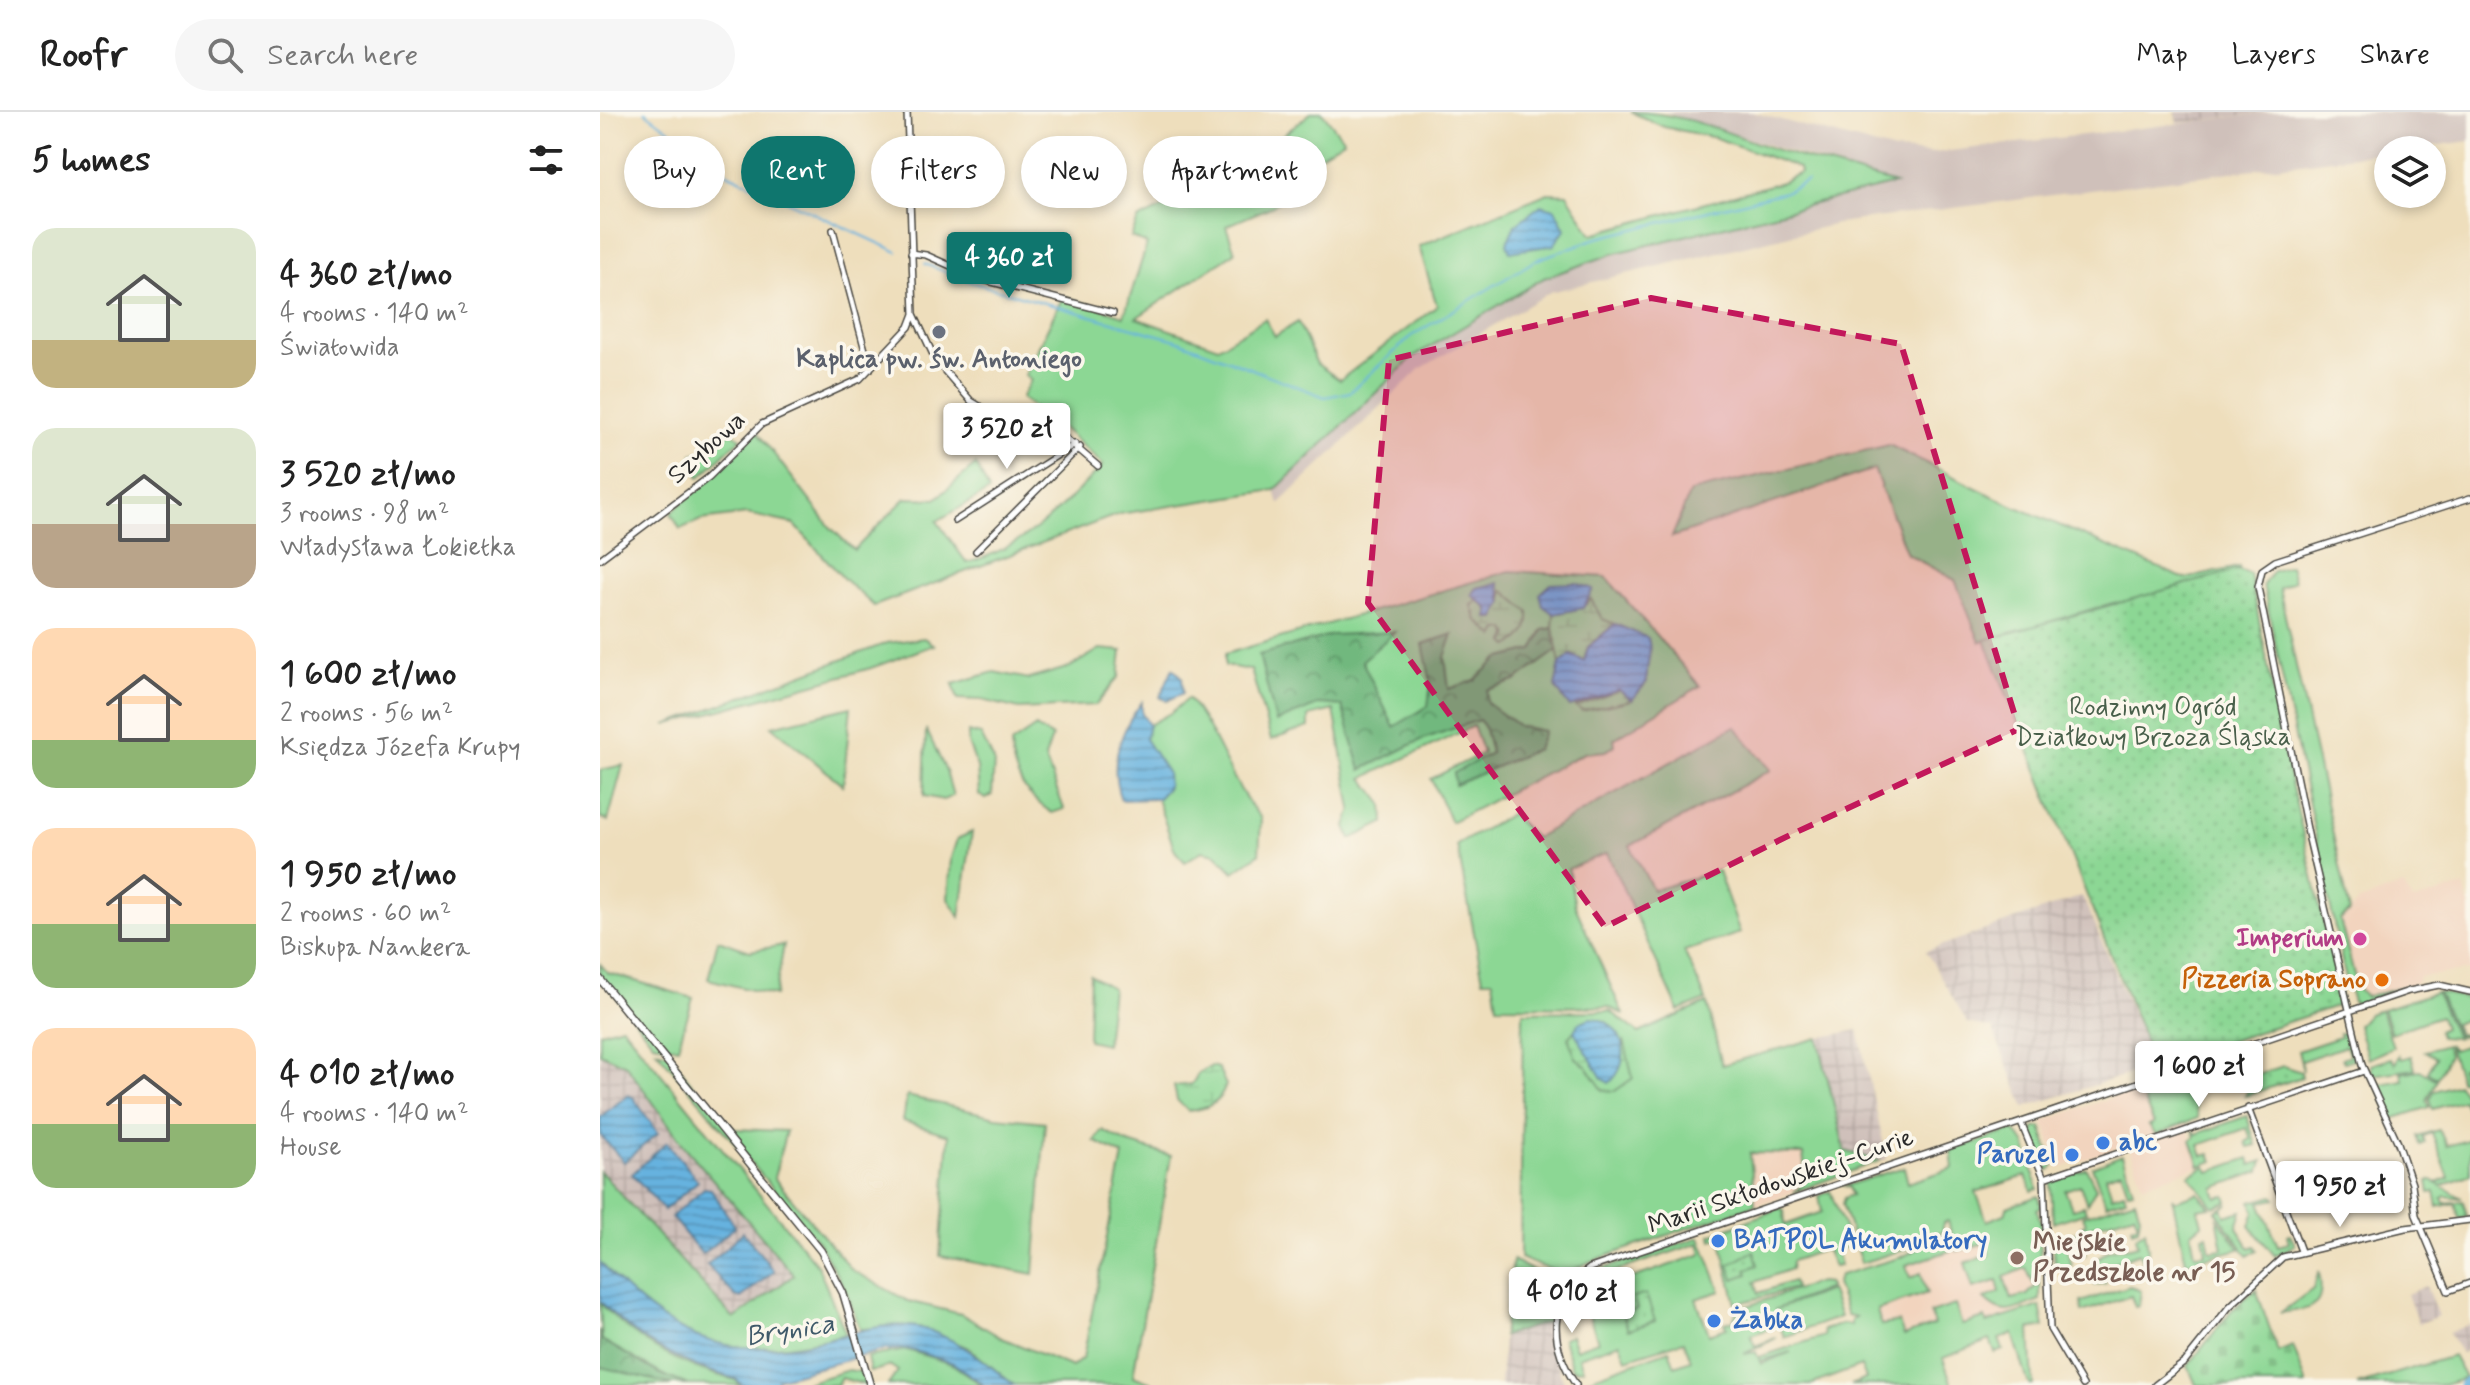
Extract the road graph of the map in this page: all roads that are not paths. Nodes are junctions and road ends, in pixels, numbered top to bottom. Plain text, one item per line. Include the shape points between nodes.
1 (907, 112) edge
2 (833, 230) dead end
3 (911, 253) junction
4 (1113, 313) dead end
5 (914, 314) junction
6 (909, 327) junction
7 (922, 336) junction
8 (870, 370) junction
9 (1078, 446) junction
10 (1098, 466) dead end
11 (2470, 498) edge
12 (955, 521) dead end
13 (976, 551) dead end
14 (600, 559) edge
15 (600, 979) edge
16 (2470, 992) edge
17 (2350, 1012) junction
18 (2364, 1071) junction
19 (2248, 1108) junction
20 (2021, 1123) junction
21 (2044, 1178) junction
22 (2470, 1220) edge
23 (2422, 1226) junction
24 (2301, 1251) junction
25 (2470, 1283) edge
26 (870, 1385) edge
27 (1576, 1385) edge
28 (2083, 1385) edge
29 (2155, 1385) edge

1 - 3 street
2 - 8 street
3 - 4 street via 980,279
3 - 5 street
5 - 6 street, Szybowa
5 - 7 street
6 - 7 street
6 - 8 street, Szybowa
7 - 9 street via 940,367 971,401 1011,425 1054,432
8 - 14 street, Szybowa via 851,387 762,424 709,477
9 - 10 street
9 - 12 street
9 - 13 street
11 - 17 street via 2275,561 2259,578 2292,759
15 - 26 street via 821,1251 843,1293
16 - 17 street, Marii Skłodowskiej-Curie via 2424,986
17 - 18 street
17 - 20 street, Marii Skłodowskiej-Curie
18 - 19 street
18 - 23 street via 2398,1143
19 - 21 street
19 - 24 street
20 - 21 street
20 - 27 street, Marii Skłodowskiej-Curie via 1590,1268 1571,1284 1557,1316 1558,1342
21 - 28 street via 2048,1320
22 - 23 street
23 - 24 street
23 - 25 street via 2448,1291
24 - 29 street via 2262,1274 2185,1362

